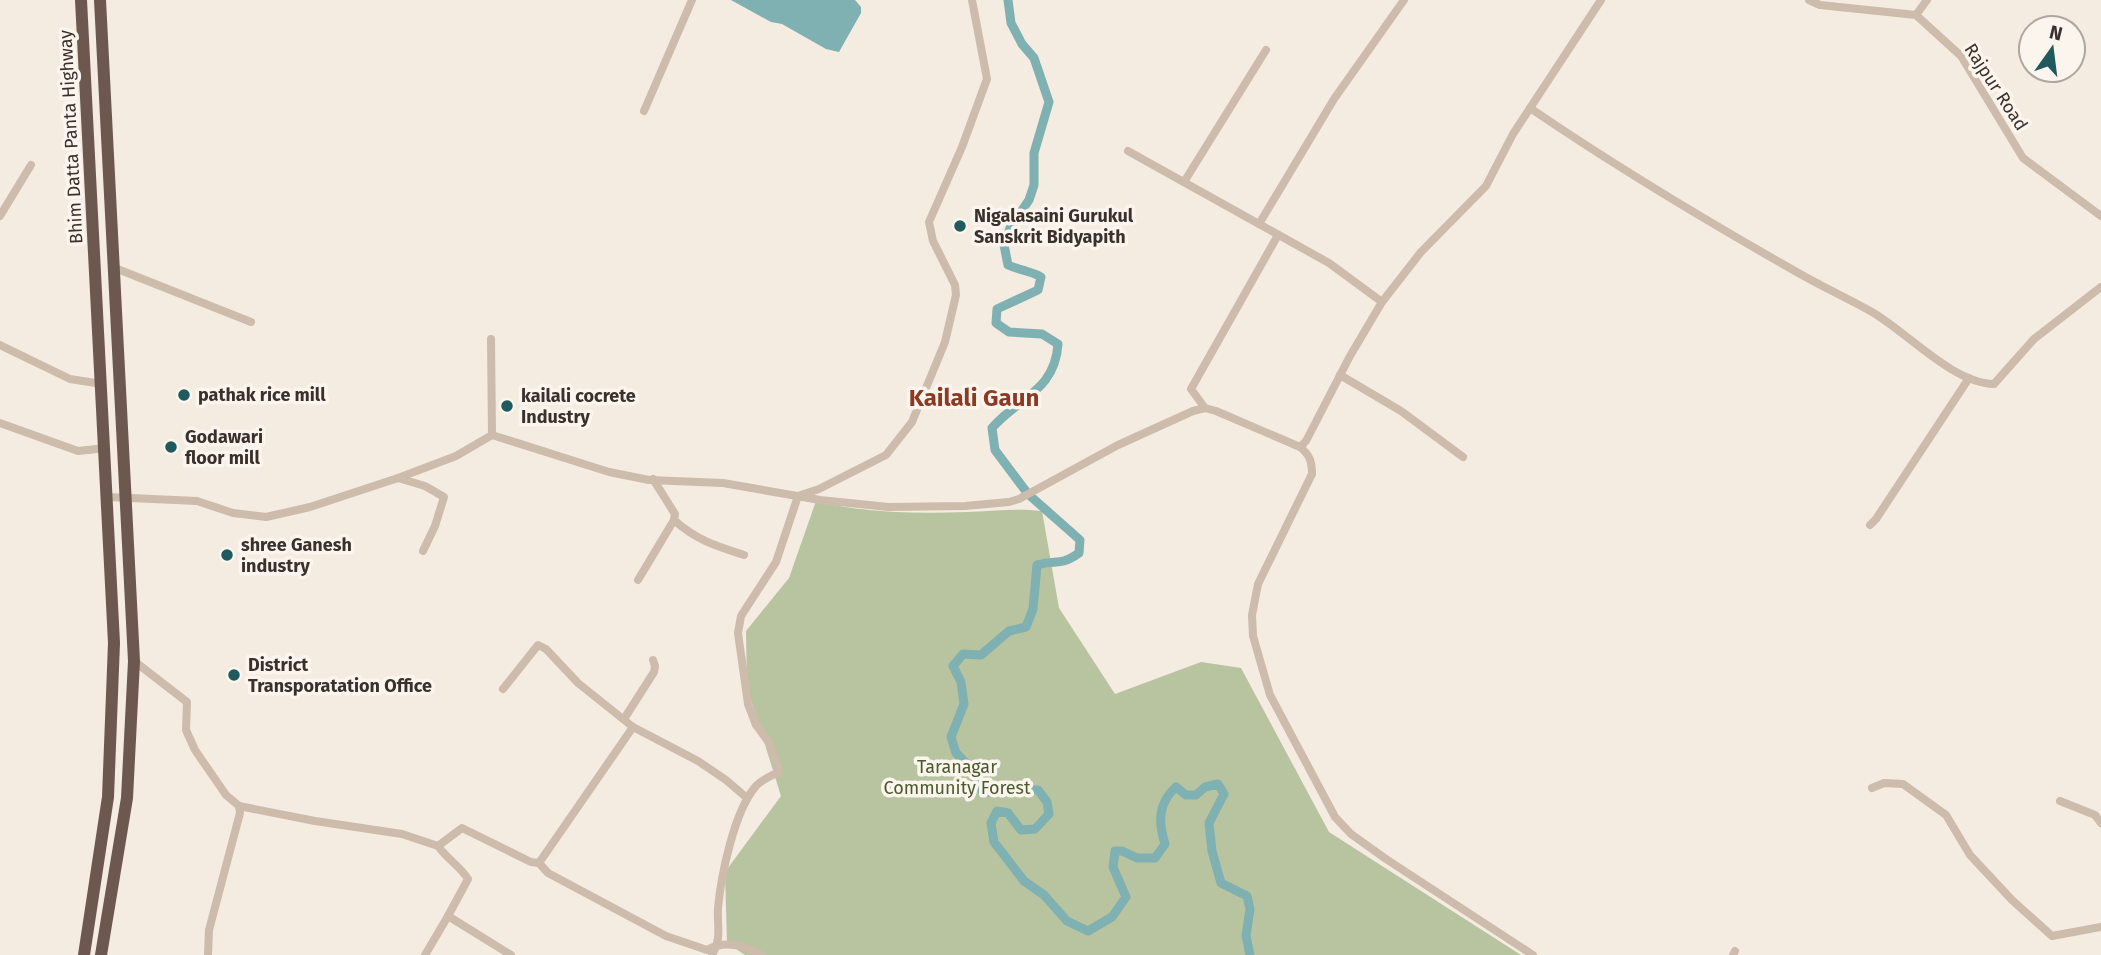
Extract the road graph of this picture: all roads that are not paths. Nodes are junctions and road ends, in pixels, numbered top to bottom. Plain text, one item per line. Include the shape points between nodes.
1 (81, 0) edge
2 (100, 0) edge
3 (692, 0) edge
4 (972, 0) edge
5 (1404, 0) edge
6 (1601, 0) edge
7 (1809, 0) edge
8 (1927, 0) edge
9 (1916, 15) junction
10 (1266, 50) dead end
11 (1530, 108) junction
12 (645, 111) dead end
13 (1128, 151) dead end
14 (30, 165) dead end
15 (1184, 182) junction
16 (0, 216) edge
17 (2101, 216) edge
18 (1259, 224) junction
19 (1278, 235) junction
20 (115, 268) junction
21 (2101, 287) edge
22 (1382, 302) junction
23 (251, 323) dead end
24 (491, 340) dead end
25 (0, 345) edge
26 (1340, 374) junction
27 (1969, 378) junction
28 (102, 384) junction
29 (1205, 408) junction
30 (0, 423) edge
31 (492, 435) junction
32 (1300, 447) junction
33 (106, 448) junction
34 (1464, 457) dead end
35 (398, 478) junction
36 (653, 480) junction
37 (108, 496) junction
38 (798, 496) junction
39 (125, 497) junction
40 (674, 520) junction
41 (1870, 525) dead end
42 (423, 551) dead end
43 (744, 555) dead end
44 (638, 580) dead end
45 (653, 660) dead end
46 (134, 661) junction
47 (503, 689) dead end
48 (624, 719) junction
49 (633, 727) junction
50 (1871, 788) dead end
51 (747, 798) junction
52 (2060, 801) dead end
53 (239, 806) junction
54 (2101, 823) edge
55 (438, 846) junction
56 (539, 863) junction
57 (448, 916) junction
58 (2101, 927) edge
59 (719, 943) junction
60 (84, 955) edge
61 (101, 955) edge
62 (208, 955) edge
63 (425, 955) edge
64 (511, 955) edge
65 (712, 955) edge
66 (761, 955) edge
67 (1533, 955) edge

1 - 28 highway, Bhim Datta Panta Highway
2 - 20 highway, Bhim Datta Panta Highway
3 - 12 street
4 - 38 street via 988,79 929,222 933,241 955,285 945,342 912,422 886,455
5 - 18 street via 1334,99
6 - 11 street
7 - 9 street
8 - 9 street
9 - 17 street, Rajpur Road via 1961,56 2023,158
10 - 15 street
11 - 22 street via 1486,186 1421,252
11 - 27 street via 1612,162 1875,314 1926,353
13 - 15 street
14 - 16 street
15 - 18 street
18 - 19 street
19 - 22 street via 1329,263
19 - 29 street via 1191,389
20 - 23 street
20 - 39 highway, Bhim Datta Panta Highway
21 - 27 street via 2034,339 1994,384
22 - 26 street
24 - 31 street
25 - 28 street via 70,379
26 - 32 street
26 - 34 street
27 - 41 street
28 - 33 highway, Bhim Datta Panta Highway
29 - 32 street
29 - 38 street via 1118,445 1009,502 888,507
30 - 33 street via 78,452
31 - 35 street via 456,456
31 - 36 street via 609,472
32 - 67 street via 1312,463 1312,474 1258,584 1252,615 1253,636 1270,695 1335,817 1351,834
33 - 37 highway, Bhim Datta Panta Highway
35 - 39 street via 266,517 233,513 197,501
35 - 42 street via 444,497
36 - 38 street via 723,483
36 - 40 street via 675,514
37 - 39 street
37 - 60 highway, Bhim Datta Panta Highway via 114,643 108,797
38 - 51 street via 776,562 741,616 738,633 748,704 779,772 758,784
39 - 46 highway, Bhim Datta Panta Highway
40 - 43 street via 690,535
40 - 44 street
45 - 48 street via 654,672
46 - 53 street via 187,702 186,730 195,750
46 - 61 highway, Bhim Datta Panta Highway via 127,798
47 - 48 street via 538,645
48 - 49 street
49 - 51 street via 698,761
49 - 56 street
50 - 58 street via 1884,783 1903,785 1946,815 1970,855 2052,936
51 - 59 street via 724,862
52 - 54 street
53 - 55 street via 402,834
53 - 62 street via 209,930
55 - 56 street via 462,828
55 - 57 street via 468,879
56 - 59 street via 548,873 666,936 707,950
57 - 63 street
57 - 64 street
59 - 65 street
59 - 66 street

